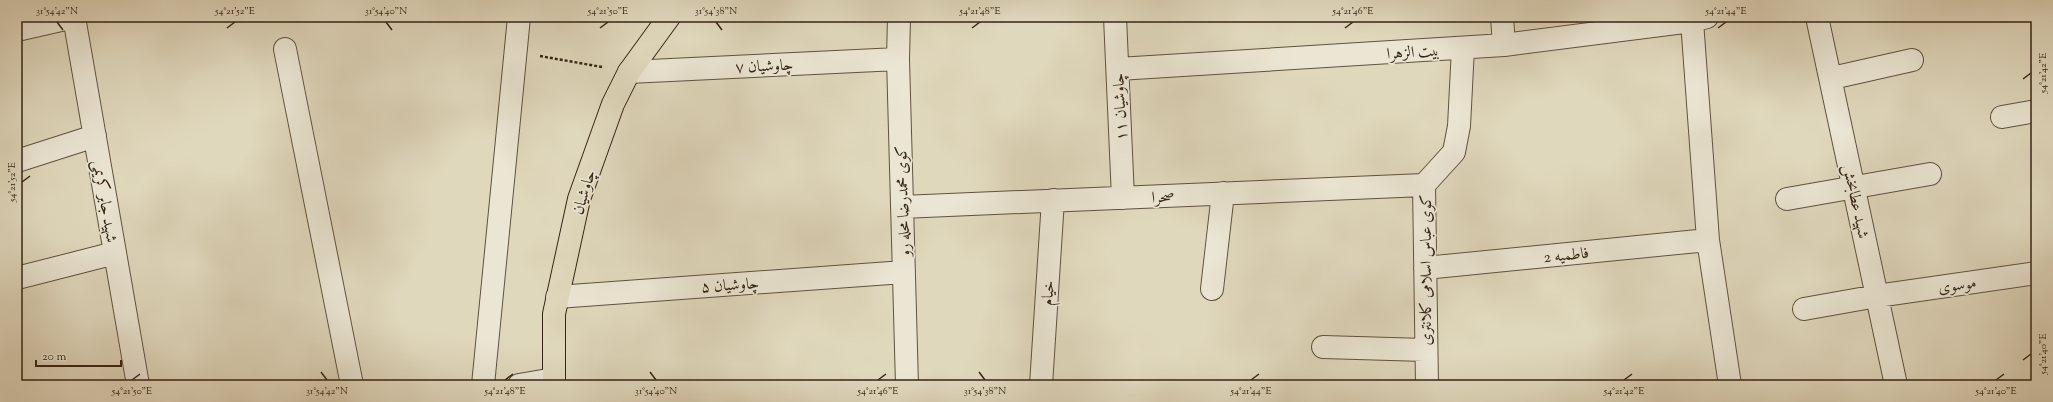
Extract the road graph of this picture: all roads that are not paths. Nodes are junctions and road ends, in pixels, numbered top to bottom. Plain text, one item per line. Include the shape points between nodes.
1 (74, 17) edge
2 (519, 17) edge
3 (669, 17) edge
4 (899, 17) edge
5 (1115, 17) edge
6 (1502, 17) edge
7 (1817, 17) edge
8 (1700, 19) edge
9 (17, 30) edge
10 (1504, 45) junction
11 (1463, 48) junction
12 (285, 49) dead end
13 (898, 59) junction
14 (1912, 60) dead end
15 (1118, 70) junction
16 (629, 72) junction
17 (1832, 78) junction
18 (2036, 111) edge
19 (2002, 117) dead end
20 (95, 136) junction
21 (17, 161) edge
22 (1930, 174) dead end
23 (1424, 185) junction
24 (1854, 187) junction
25 (1223, 193) junction
26 (1123, 198) junction
27 (1788, 199) dead end
28 (1052, 200) junction
29 (902, 207) junction
30 (1708, 240) junction
31 (116, 253) junction
32 (1425, 268) junction
33 (904, 272) junction
34 (2036, 273) edge
35 (17, 278) edge
36 (1212, 289) dead end
37 (1877, 296) junction
38 (557, 297) junction
39 (1804, 309) dead end
40 (1323, 347) dead end
41 (1425, 350) junction
42 (554, 382) edge
43 (138, 385) edge
44 (352, 385) edge
45 (483, 385) edge
46 (519, 385) edge
47 (907, 385) edge
48 (1041, 385) edge
49 (1427, 385) edge
50 (1730, 385) edge
51 (1896, 385) edge

1 - 9 street
1 - 20 street, شهید جابر کریمی
2 - 45 street
3 - 16 main road, چاوشیان
4 - 13 street, کوی محمدرضا محله رو
5 - 15 street, چاوشیان ۱۱
6 - 10 street
7 - 17 street, شهید عطابخش
8 - 10 street, بیت الزهرا
8 - 30 street
10 - 11 street, بیت الزهرا
11 - 15 street, بیت الزهرا
11 - 23 street, کوی عباس اسلامی کلانتری via 1459,126 1454,152
12 - 44 street
13 - 16 street, چاوشیان ۷
13 - 29 street, کوی محمدرضا محله رو
14 - 17 street
15 - 26 street, چاوشیان ۱۱
16 - 38 main road, چاوشیان via 613,104 579,199
17 - 24 street, شهید عطابخش
18 - 19 street
20 - 21 street
20 - 31 street, شهید جابر کریمی
22 - 24 street
23 - 25 street, صحرا
23 - 32 street, کوی عباس اسلامی کلانتری
24 - 27 street
24 - 37 street, شهید عطابخش
25 - 26 street, صحرا
25 - 36 street
26 - 28 street, صحرا
28 - 29 street, صحرا
28 - 48 street, خیام
29 - 33 street, کوی محمدرضا محله رو
30 - 32 street, فاطمیه 2
30 - 50 street
31 - 35 street
31 - 43 street, شهید جابر کریمی
32 - 41 street, کوی عباس اسلامی کلانتری
33 - 38 street, چاوشیان ۵
33 - 47 street, کوی محمدرضا محله رو
34 - 37 street, موسوی
37 - 39 street, موسوی
37 - 51 street, شهید عطابخش
38 - 42 main road, چاوشیان via 554,314
40 - 41 street
41 - 49 street, کوی عباس اسلامی کلانتری
42 - 46 street

